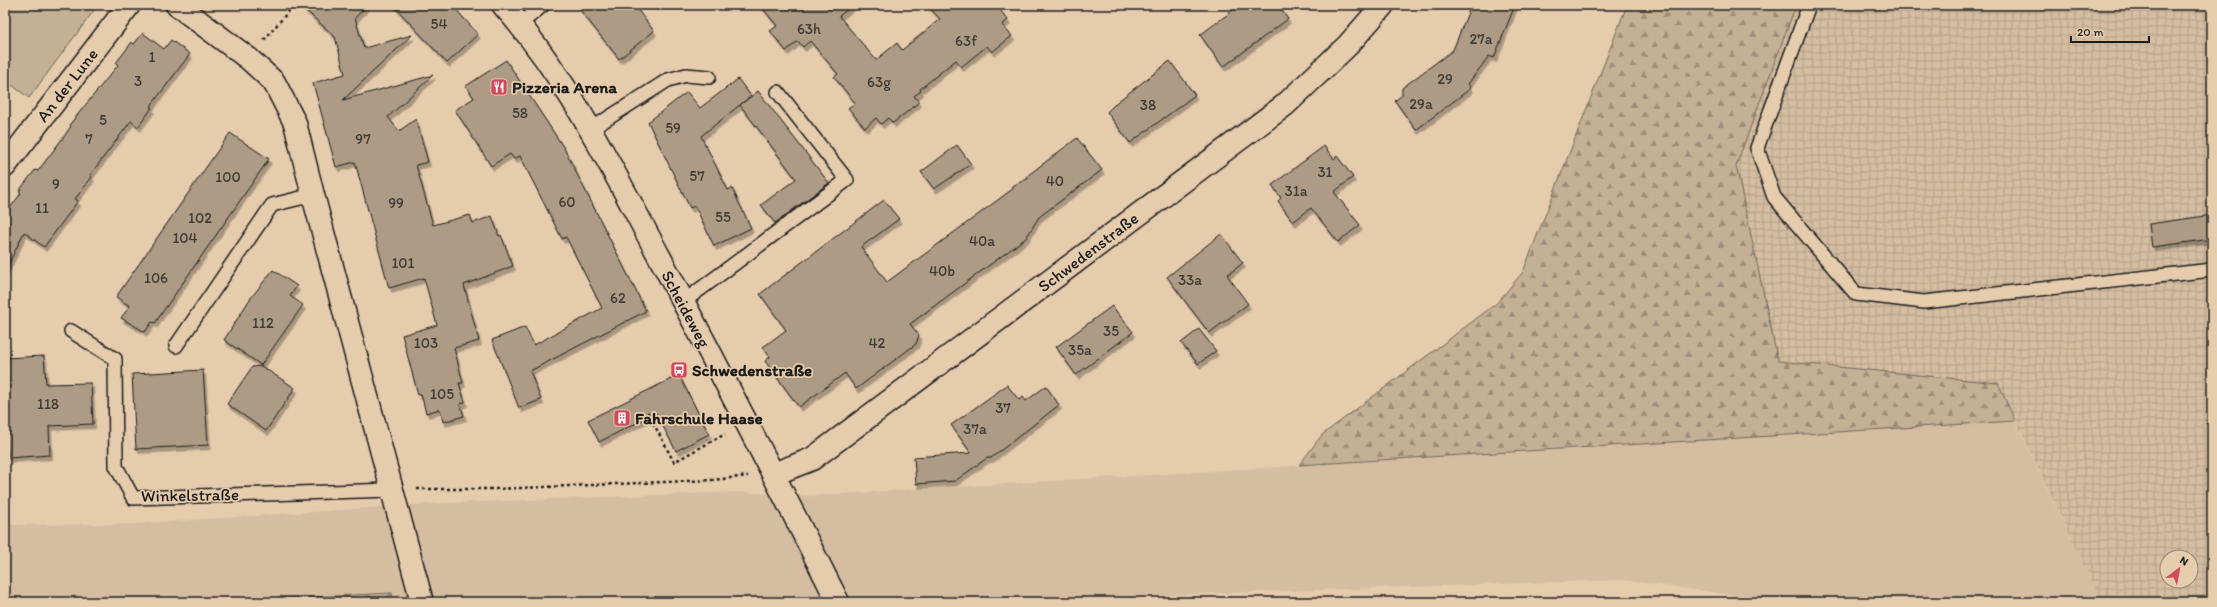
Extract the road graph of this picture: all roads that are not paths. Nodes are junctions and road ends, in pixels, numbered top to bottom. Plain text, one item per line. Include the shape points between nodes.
1 (129, 5) edge
2 (177, 5) edge
3 (503, 5) edge
4 (543, 5) edge
5 (1383, 5) edge
6 (1809, 5) edge
7 (520, 24) junction
8 (709, 77) dead end
9 (778, 92) dead end
10 (591, 128) junction
11 (5, 166) edge
12 (313, 194) junction
13 (2212, 270) edge
14 (683, 302) junction
15 (71, 331) dead end
16 (176, 346) dead end
17 (774, 474) junction
18 (395, 497) junction
19 (422, 602) edge
20 (838, 602) edge

1 - 11 street, An der Lune
2 - 12 street via 249,59 274,82 295,123
3 - 7 street, Scheideweg
4 - 7 lane
5 - 17 street, Schwedenstraße via 1348,45 1285,105 812,459
6 - 13 lane via 1757,148 1774,197 1856,294 1924,302
7 - 10 street, Scheideweg
8 - 10 lane via 686,75 668,80
9 - 14 lane via 847,180
10 - 14 street, Scheideweg
12 - 16 lane via 272,205
12 - 18 street
14 - 17 street, Scheideweg
15 - 18 lane, Winkelstraße via 115,359 116,466 133,498
17 - 20 street, Scheideweg
18 - 19 street

